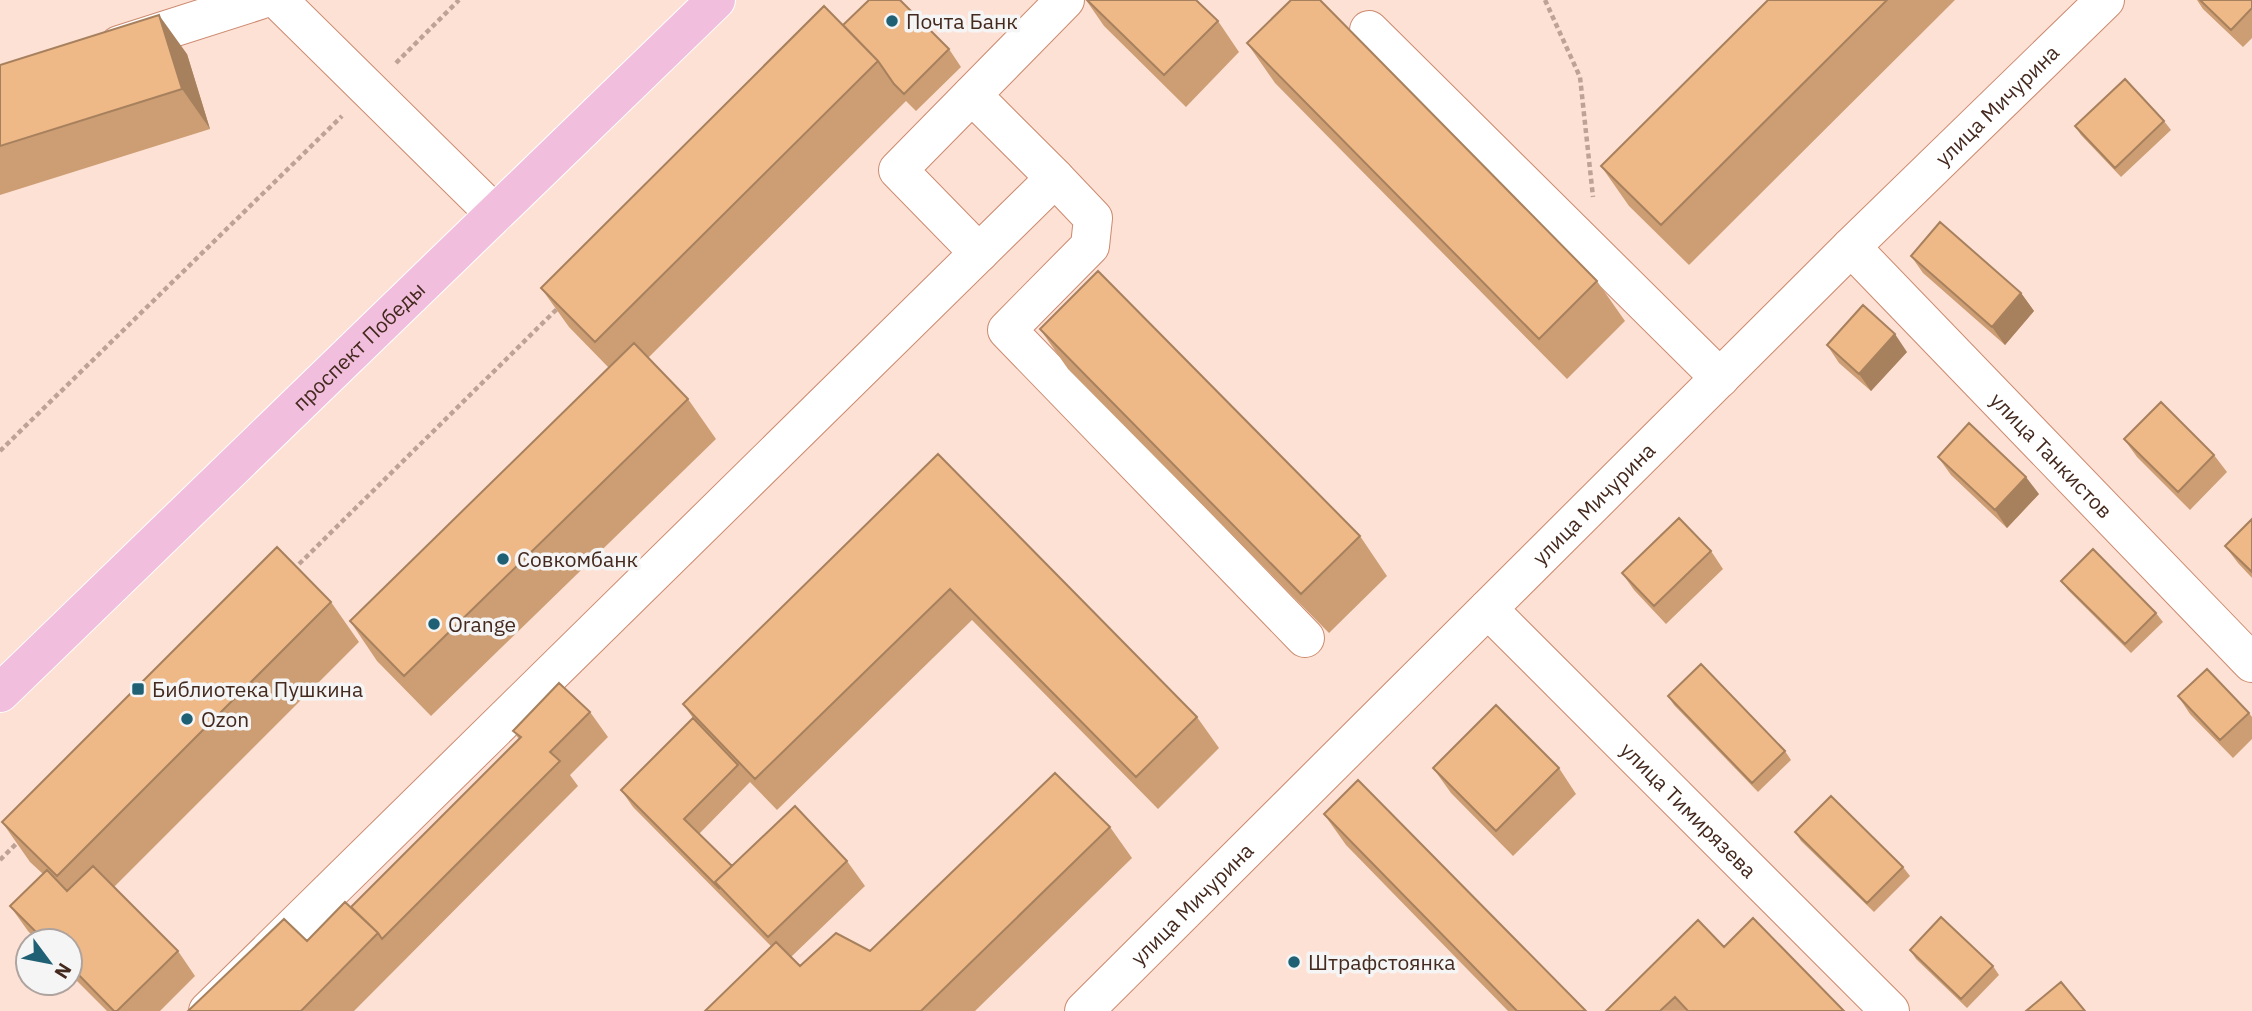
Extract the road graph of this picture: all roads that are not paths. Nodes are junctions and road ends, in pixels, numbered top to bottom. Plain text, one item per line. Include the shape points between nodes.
1 (260, 0) edge
2 (278, 0) edge
3 (716, 0) edge
4 (1065, 0) edge
5 (2105, 0) edge
6 (1370, 30) dead end
7 (91, 54) edge
8 (972, 95) junction
9 (1055, 178) junction
10 (495, 214) junction
11 (1852, 247) junction
12 (979, 253) junction
13 (1720, 378) junction
14 (1488, 609) junction
15 (1305, 638) dead end
16 (2252, 663) edge
17 (0, 693) edge
18 (208, 1011) edge
19 (1084, 1011) edge
20 (1890, 1011) edge

1 - 7 street
2 - 10 street
3 - 10 main road, проспект Победы
4 - 8 street
5 - 11 street, улица Мичурина
6 - 13 street
8 - 9 street
8 - 12 street via 898,170
9 - 12 street
9 - 15 street via 1093,218 1090,246 1007,330
10 - 17 main road, проспект Победы
11 - 13 street, улица Мичурина
11 - 16 street, улица Танкистов
12 - 18 street
13 - 14 street, улица Мичурина
14 - 19 street, улица Мичурина
14 - 20 street, улица Тимирязева

